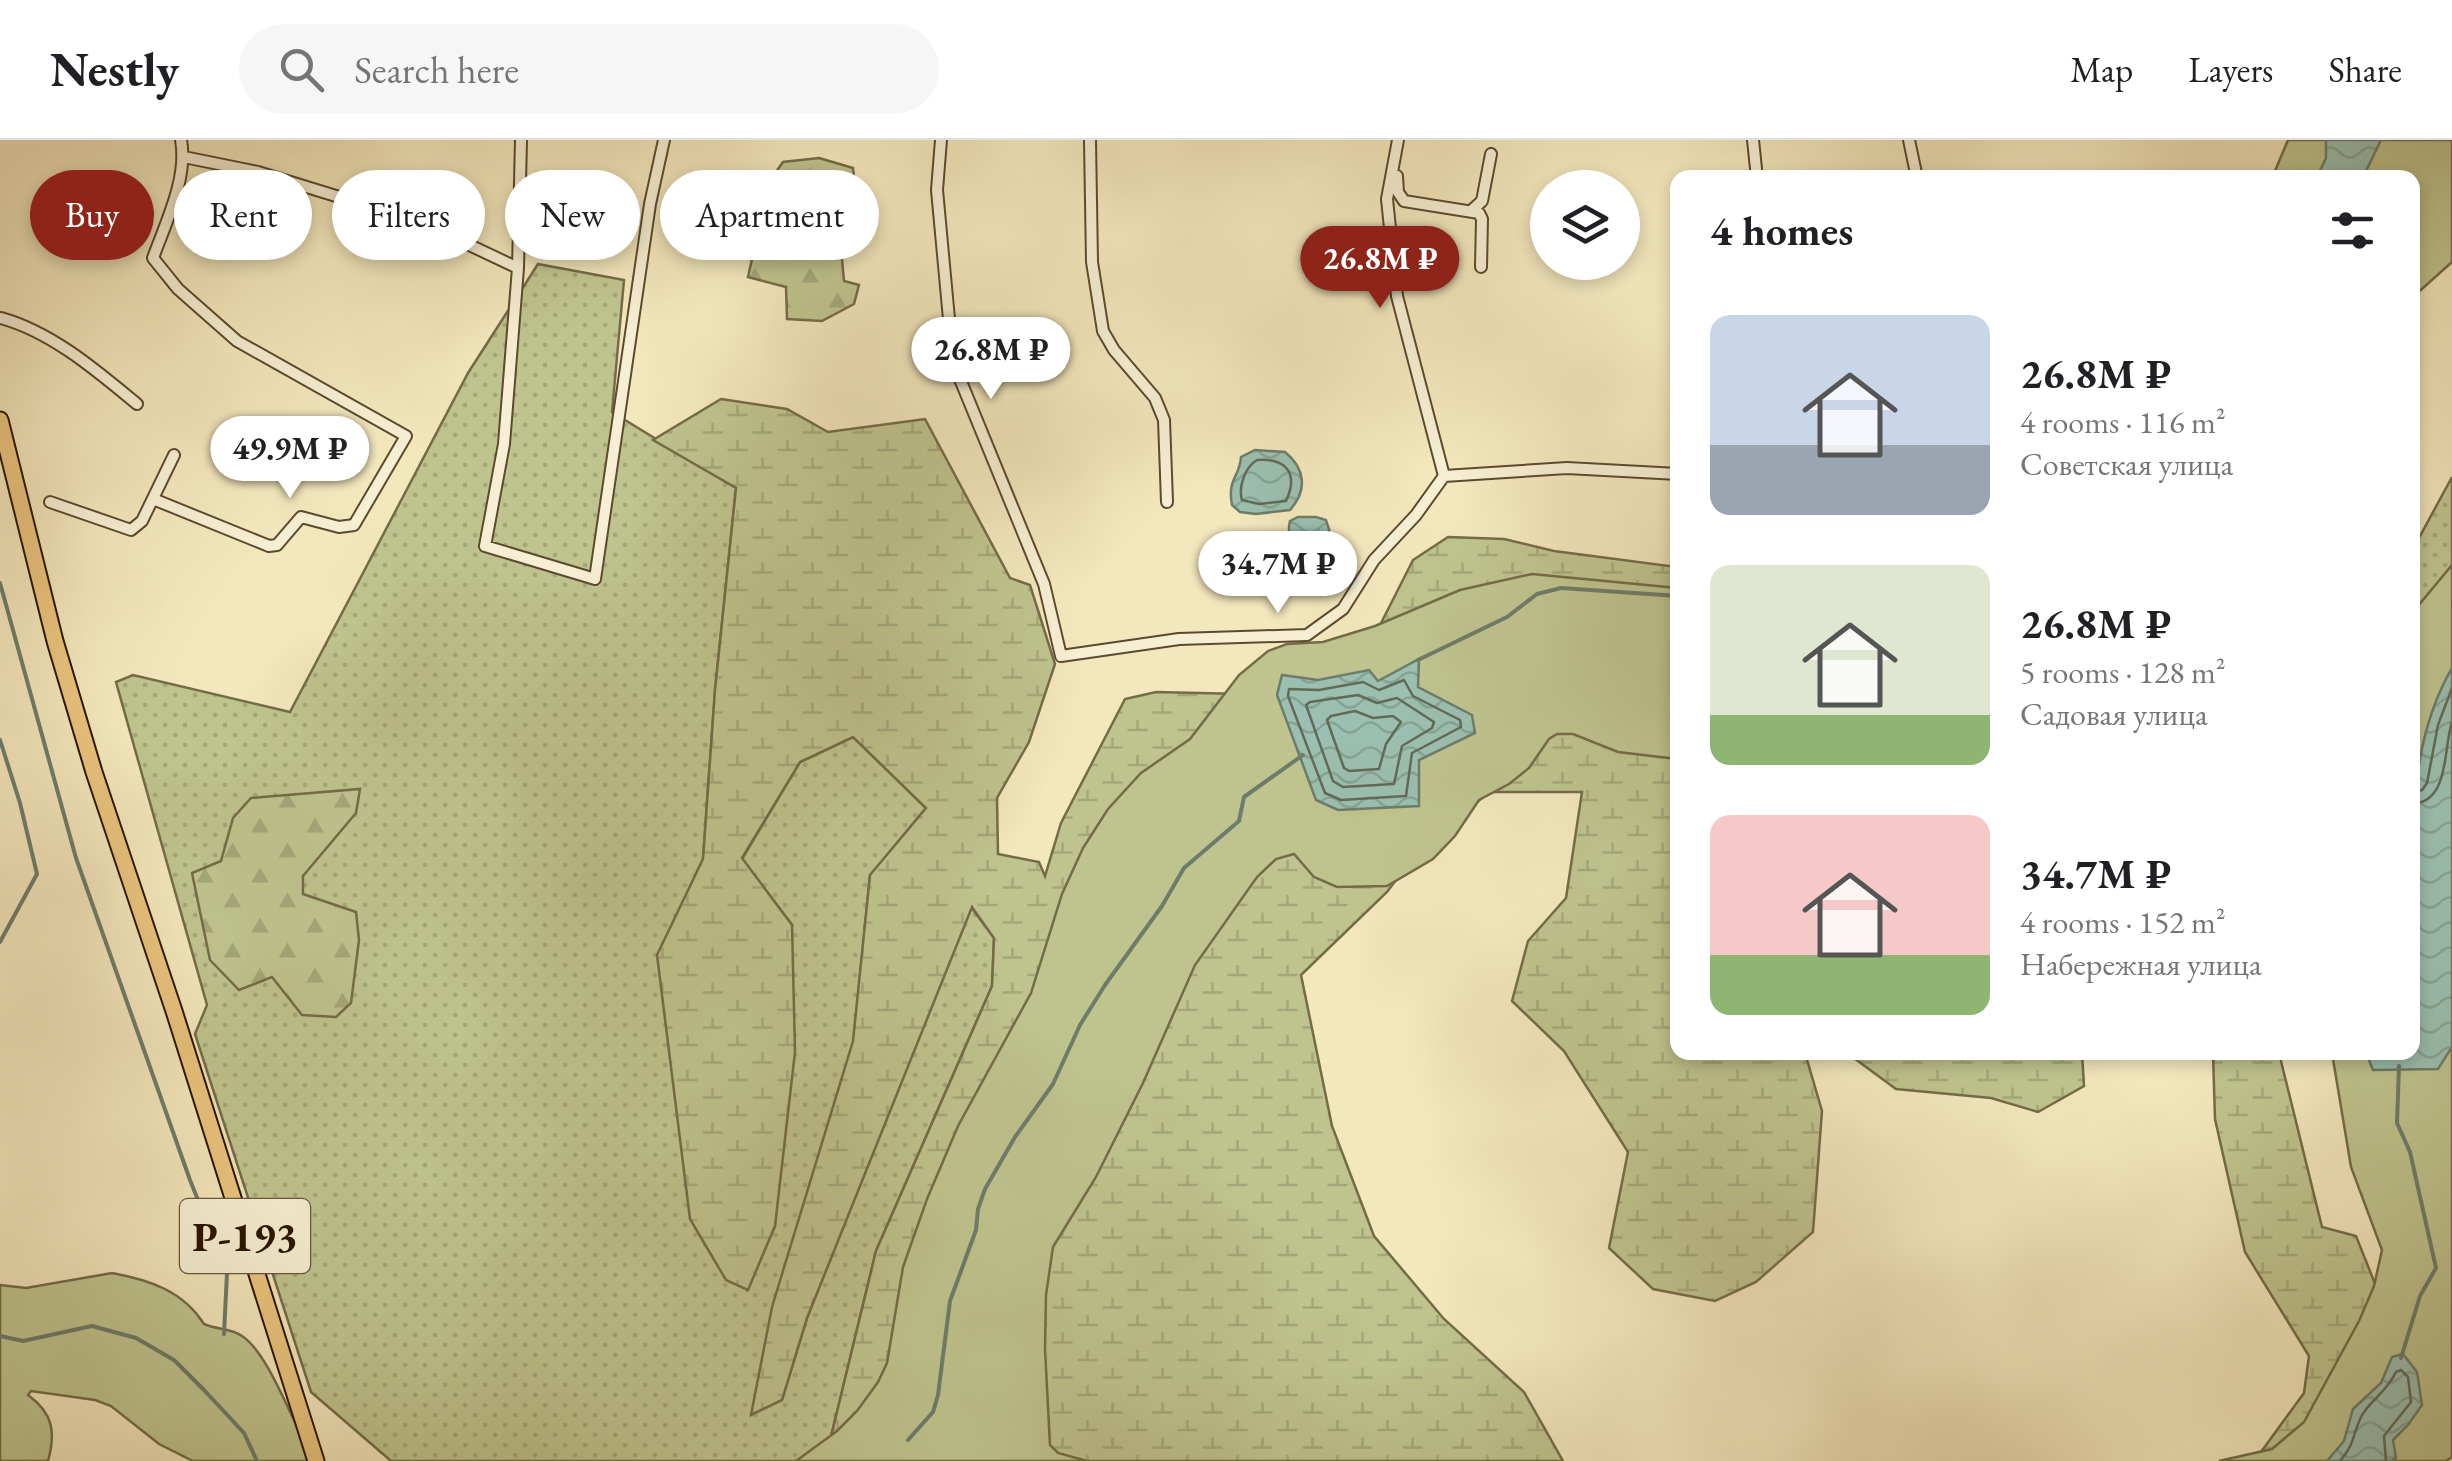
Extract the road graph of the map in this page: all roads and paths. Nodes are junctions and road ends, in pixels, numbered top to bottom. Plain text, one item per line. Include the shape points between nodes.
1 (181, 140) edge
2 (522, 140) edge
3 (664, 140) edge
4 (941, 140) edge
5 (1090, 140) edge
6 (1398, 140) edge
7 (1753, 140) edge
8 (1909, 140) edge
9 (1491, 154) dead end
10 (184, 156) junction
11 (1756, 170) edge
12 (1915, 170) edge
13 (1392, 172) junction
14 (1472, 210) junction
15 (518, 268) junction
16 (1481, 268) dead end
17 (2, 318) edge
18 (136, 404) dead end
19 (0, 420) edge
20 (174, 454) dead end
21 (1670, 474) edge
22 (1444, 476) junction
23 (153, 499) junction
24 (50, 502) dead end
25 (1167, 502) dead end
26 (316, 1461) edge

1 - 10 street
2 - 15 street
3 - 15 street via 596,580 485,546 504,444
4 - 22 street via 937,190 953,362 1044,584 1061,656 1180,639 1308,635 1343,609
5 - 25 street via 1092,262 1103,331 1156,398 1164,420
6 - 13 street
7 - 11 street
8 - 12 street
9 - 14 street via 1482,201
10 - 15 street via 387,206
10 - 23 street via 153,258 237,341 406,436 354,525 301,517 277,546
13 - 14 street via 1404,201
13 - 22 street via 1386,199 1397,296
14 - 16 street via 1482,219
17 - 18 street via 44,337
19 - 26 highway, Р-193 via 77,716
20 - 23 street
21 - 22 street via 1568,468
23 - 24 street via 131,530

